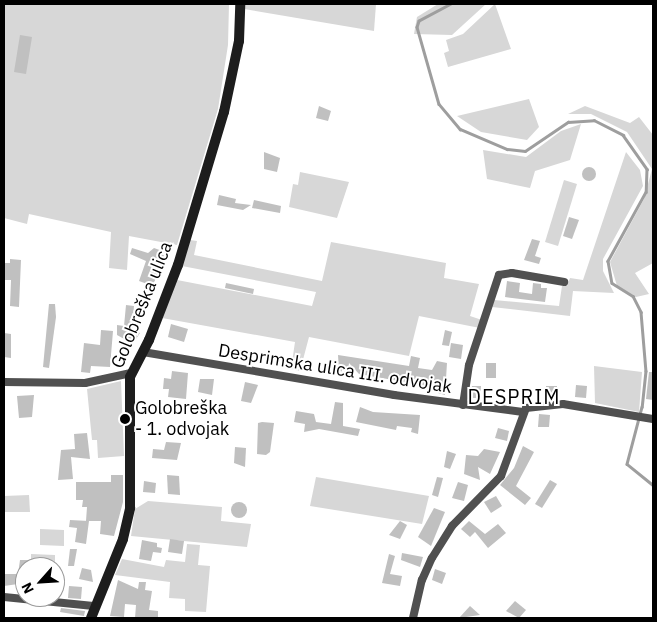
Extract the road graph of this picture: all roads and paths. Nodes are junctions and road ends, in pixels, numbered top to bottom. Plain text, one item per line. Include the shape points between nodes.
1 (240, 4) edge
2 (564, 282) dead end
3 (143, 352) junction
4 (131, 373) junction
5 (4, 382) edge
6 (464, 405) junction
7 (523, 412) junction
8 (651, 419) edge
9 (4, 597) edge
10 (94, 606) junction
11 (91, 618) edge
12 (413, 618) edge

1 - 3 street, Golobreška ulica via 239,41 224,112 178,265
2 - 6 street via 512,272 499,275 470,365
3 - 4 street, Golobreška ulica
3 - 6 street, Desprimska ulica III. odvojak
4 - 5 street via 85,382
4 - 10 street, Golobreška ulica via 130,508 123,539
6 - 7 street, Desprimska ulica III. odvojak
7 - 8 street via 530,406 548,403
7 - 12 street via 505,468 452,526 429,564
9 - 10 street
10 - 11 street, Golobreška ulica

